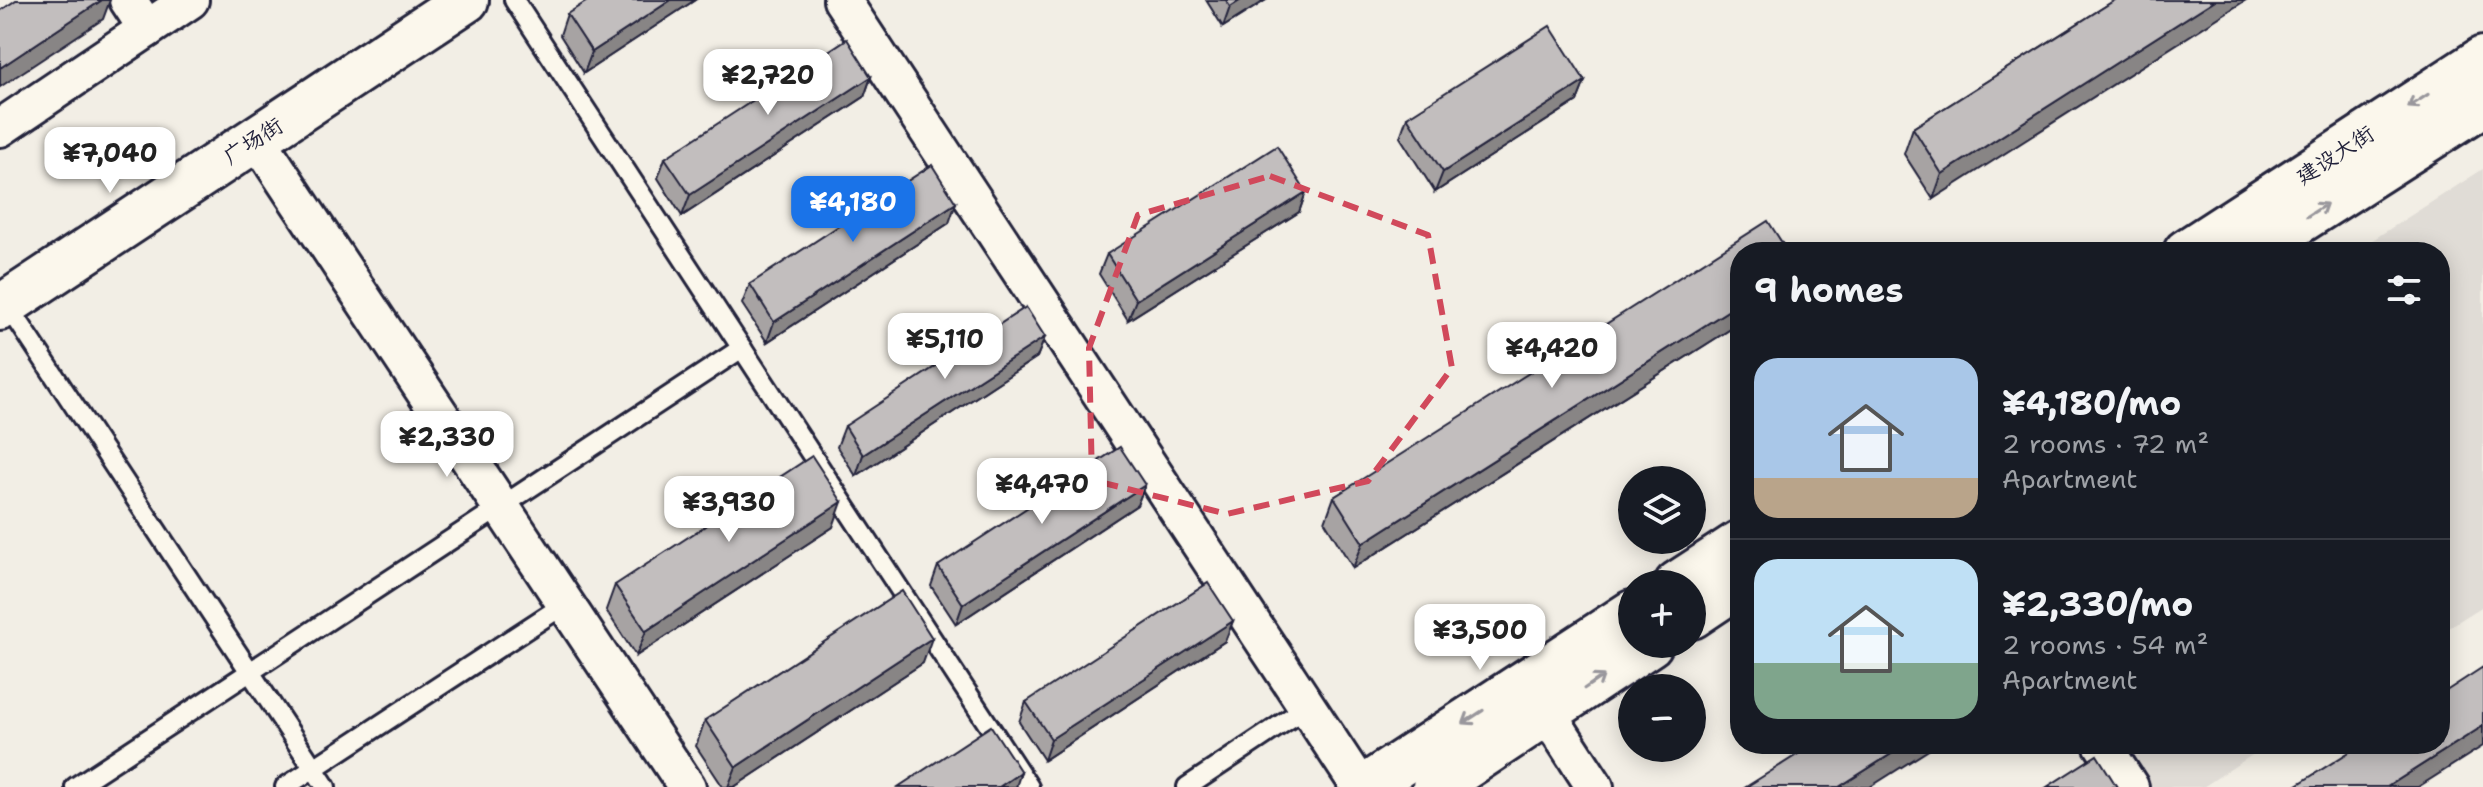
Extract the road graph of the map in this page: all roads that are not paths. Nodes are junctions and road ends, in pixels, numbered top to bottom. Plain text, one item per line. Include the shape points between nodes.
1 (190, 0) edge
2 (466, 0) edge
3 (514, 0) edge
4 (842, 0) edge
5 (138, 14) edge
6 (2483, 59) edge
7 (2483, 104) edge
8 (0, 128) edge
9 (257, 139) junction
10 (2201, 242) edge
11 (2267, 242) edge
12 (3, 306) edge
13 (742, 348) junction
14 (500, 506) junction
15 (1730, 550) edge
16 (1699, 570) edge
17 (1730, 591) edge
18 (565, 604) junction
19 (1706, 607) edge
20 (1618, 622) edge
21 (1629, 658) edge
22 (249, 672) junction
23 (1307, 707) junction
24 (1547, 713) junction
25 (2109, 754) edge
26 (313, 768) junction
27 (75, 787) edge
28 (285, 787) edge
29 (326, 787) edge
30 (687, 787) edge
31 (1029, 787) edge
32 (1187, 787) edge
33 (1363, 787) edge
34 (1435, 787) edge
35 (1595, 787) edge
36 (2130, 787) edge

1 - 5 street
2 - 9 main road, 广场街
3 - 13 lane
4 - 23 street
5 - 8 street
6 -> 10 main road, 建设大街
11 -> 7 main road, 建设大街
9 - 12 main road, 广场街
9 - 14 street
12 - 22 lane
13 - 14 lane
13 - 31 lane
14 - 18 street
14 - 22 lane
15 - 16 main road
17 - 19 main road
18 - 26 lane
18 - 30 street
20 -> 33 main road
24 -> 21 main road
22 - 26 lane
22 - 27 lane
23 - 32 lane
23 - 33 street
24 - 34 main road
24 - 35 street
25 - 36 street
26 - 28 lane
26 - 29 lane

